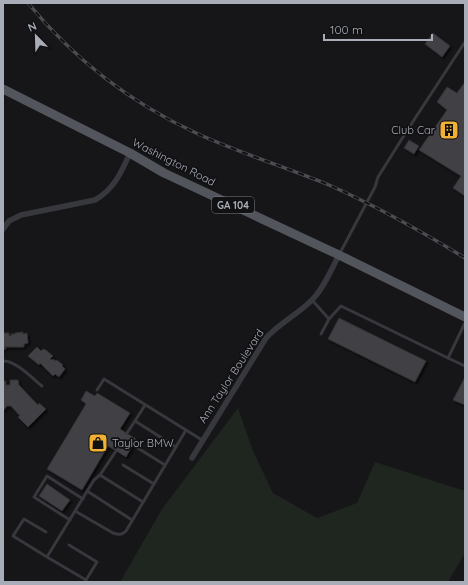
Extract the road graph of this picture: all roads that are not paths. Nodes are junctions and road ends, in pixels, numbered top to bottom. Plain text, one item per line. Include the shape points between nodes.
1 (465, 42) edge
2 (3, 89) edge
3 (130, 153) junction
4 (3, 229) edge
5 (339, 255) junction
6 (312, 300) junction
7 (465, 317) edge
8 (330, 319) junction
9 (465, 323) edge
10 (321, 334) dead end
11 (448, 358) junction
12 (3, 361) edge
13 (465, 366) edge
14 (42, 386) dead end
15 (97, 390) dead end
16 (145, 405) junction
17 (135, 421) junction
18 (186, 430) junction
19 (127, 433) dead end
20 (202, 440) junction
21 (136, 447) dead end
22 (176, 447) junction
23 (116, 451) dead end
24 (192, 458) dead end
25 (123, 465) dead end
26 (165, 465) junction
27 (100, 475) junction
28 (154, 484) junction
29 (87, 491) junction
30 (82, 499) junction
31 (143, 502) junction
32 (75, 511) junction
33 (70, 520) junction
34 (132, 520) junction
35 (46, 532) dead end
36 (69, 545) dead end
37 (47, 557) junction

1 - 5 lane via 378,177
2 - 3 main road, Washington Road / GA 104
3 - 4 street via 115,182 105,194 95,200 21,215 9,221
3 - 5 main road, Washington Road / GA 104 via 164,173
5 - 6 street, Ann Taylor Boulevard
5 - 7 main road, Washington Road / GA 104
6 - 8 lane
6 - 20 street, Ann Taylor Boulevard via 266,338
8 - 10 lane
8 - 11 lane via 341,306
9 - 11 lane
11 - 13 lane
12 - 14 lane via 16,364
15 - 16 lane via 104,379
16 - 17 lane
16 - 18 lane
17 - 19 lane
17 - 22 lane
18 - 20 lane
18 - 22 lane
20 - 24 street, Ann Taylor Boulevard
21 - 26 lane
22 - 26 lane
23 - 27 lane
25 - 28 lane
26 - 28 lane
27 - 29 lane
27 - 31 lane
28 - 31 lane
29 - 30 lane
29 - 34 lane
30 - 32 lane
30 - 33 lane via 47,476 34,497
31 - 34 lane
32 - 33 lane
32 - 34 lane via 118,535 126,531
33 - 37 lane
35 - 37 lane via 24,519 13,536
36 - 37 lane via 97,562 86,580

